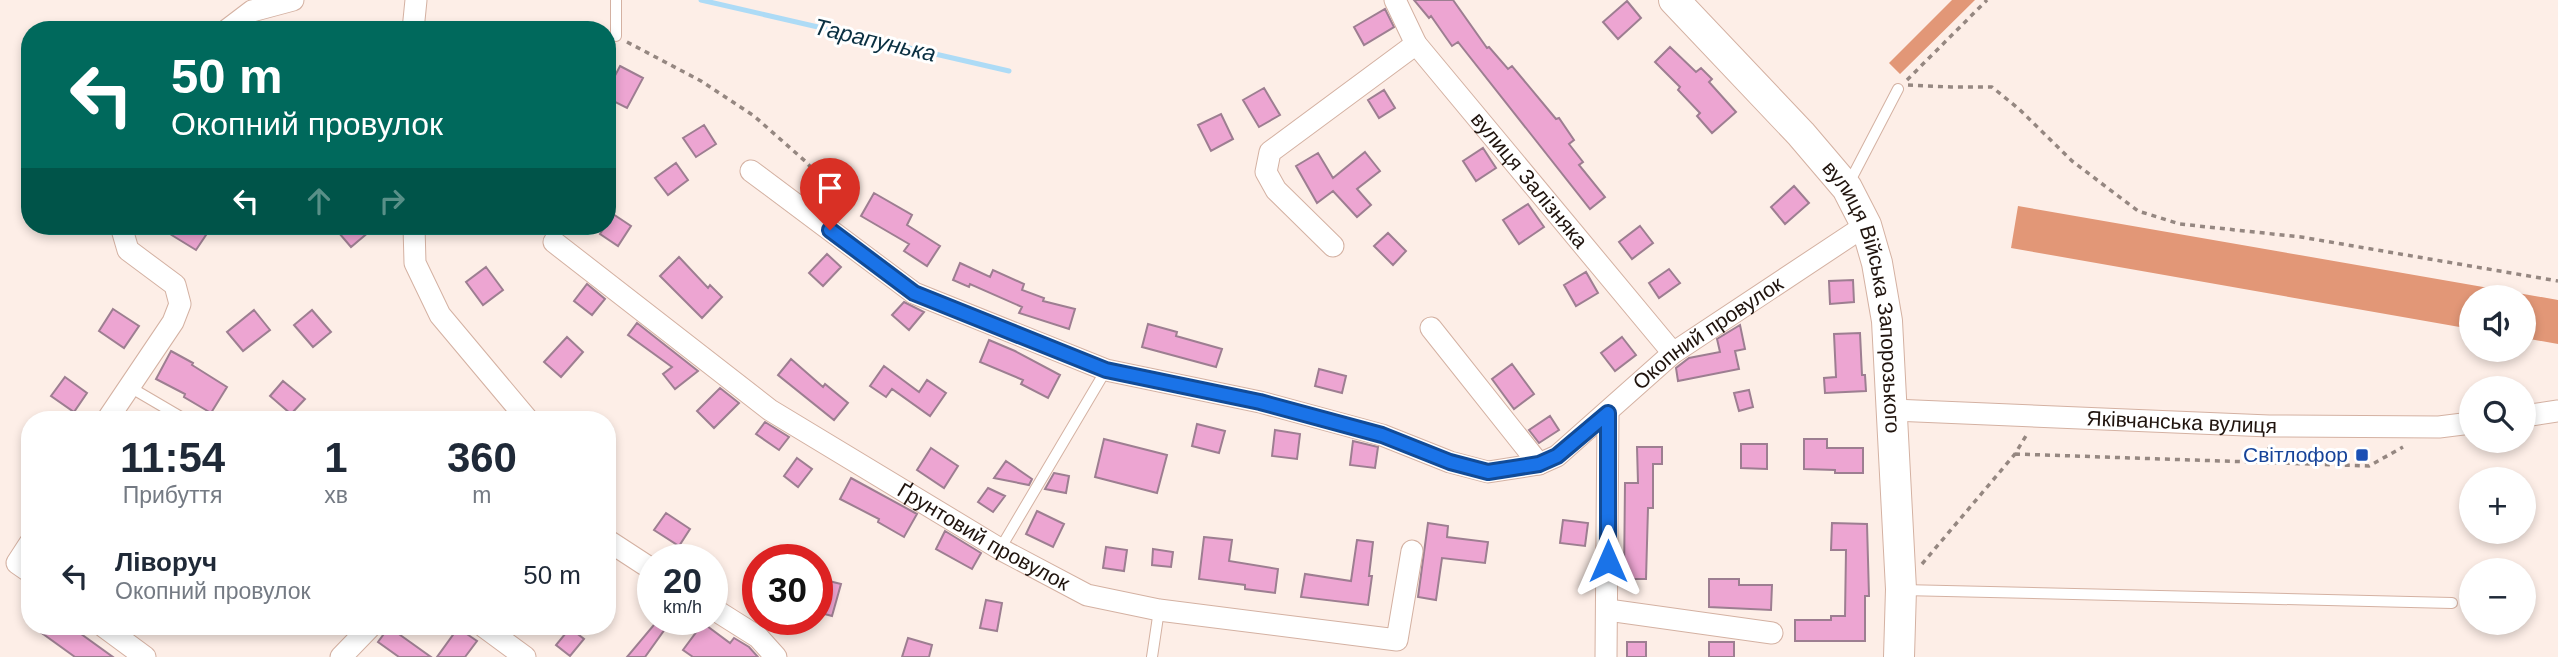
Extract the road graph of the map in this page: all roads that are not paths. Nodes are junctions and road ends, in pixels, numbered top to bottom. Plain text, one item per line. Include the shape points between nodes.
1 (293, 0) edge
2 (416, 0) edge
3 (616, 0) edge
4 (1395, 0) edge
5 (1674, 0) edge
6 (239, 21) edge
7 (413, 21) edge
8 (616, 36) road end
9 (1416, 44) junction
10 (1898, 89) dead end
11 (751, 171) dead end
12 (1847, 188) junction
13 (1866, 225) junction
14 (124, 235) edge
15 (414, 235) edge
16 (554, 242) dead end
17 (1334, 246) dead end
18 (1431, 328) dead end
19 (1673, 353) junction
20 (1106, 370) junction
21 (128, 386) junction
22 (1893, 410) junction
23 (113, 411) edge
24 (171, 411) edge
25 (520, 411) edge
26 (2558, 411) edge
27 (1608, 413) junction
28 (2536, 414) edge
29 (2459, 424) edge
30 (1539, 464) junction
31 (616, 546) edge
32 (1000, 549) junction
33 (1412, 551) dead end
34 (637, 560) edge
35 (1901, 590) junction
36 (2452, 603) dead end
37 (1159, 610) junction
38 (1608, 610) junction
39 (728, 618) edge
40 (1772, 633) dead end
41 (115, 635) edge
42 (362, 635) edge
43 (495, 635) edge
44 (145, 657) edge
45 (341, 657) edge
46 (525, 657) edge
47 (776, 657) edge
48 (1152, 657) edge
49 (1606, 657) edge
50 (1899, 657) edge

1 - 6 street via 252,11
2 - 7 street
3 - 8 lane
4 - 9 street, вулиця Залізняка
5 - 12 street, вулиця Війська Запорозького
9 - 17 street via 1269,152 1266,172 1276,190
9 - 19 street, вулиця Залізняка
10 - 12 lane
11 - 20 street, Окопний провулок via 914,293
12 - 13 street, вулиця Війська Запорозького
13 - 19 street, Окопний провулок
13 - 22 street, вулиця Війська Запорозького via 1887,321
14 - 21 street via 128,250 175,285 180,304 173,322
15 - 25 street via 415,263 440,315
16 - 32 street, Ґрунтовий провулок via 770,410
18 - 30 street
19 - 27 street, Окопний провулок
20 - 30 street, Окопний провулок via 1260,402 1382,435 1488,472
20 - 32 lane
21 - 23 street
21 - 24 lane
22 - 29 street, Яківчанська вулиця via 2360,428
22 - 35 street, вулиця Війська Запорозького
26 - 28 street
27 - 30 street, Окопний провулок via 1557,456
27 - 38 street
31 - 34 street
32 - 37 street, Ґрунтовий провулок via 1087,595
33 - 37 street, Ґрунтовий провулок via 1397,640
35 - 36 lane
35 - 50 street, вулиця Війська Запорозького
37 - 48 lane
38 - 40 street
38 - 49 street
39 - 47 street via 758,637
41 - 44 street
42 - 45 street
43 - 46 street

